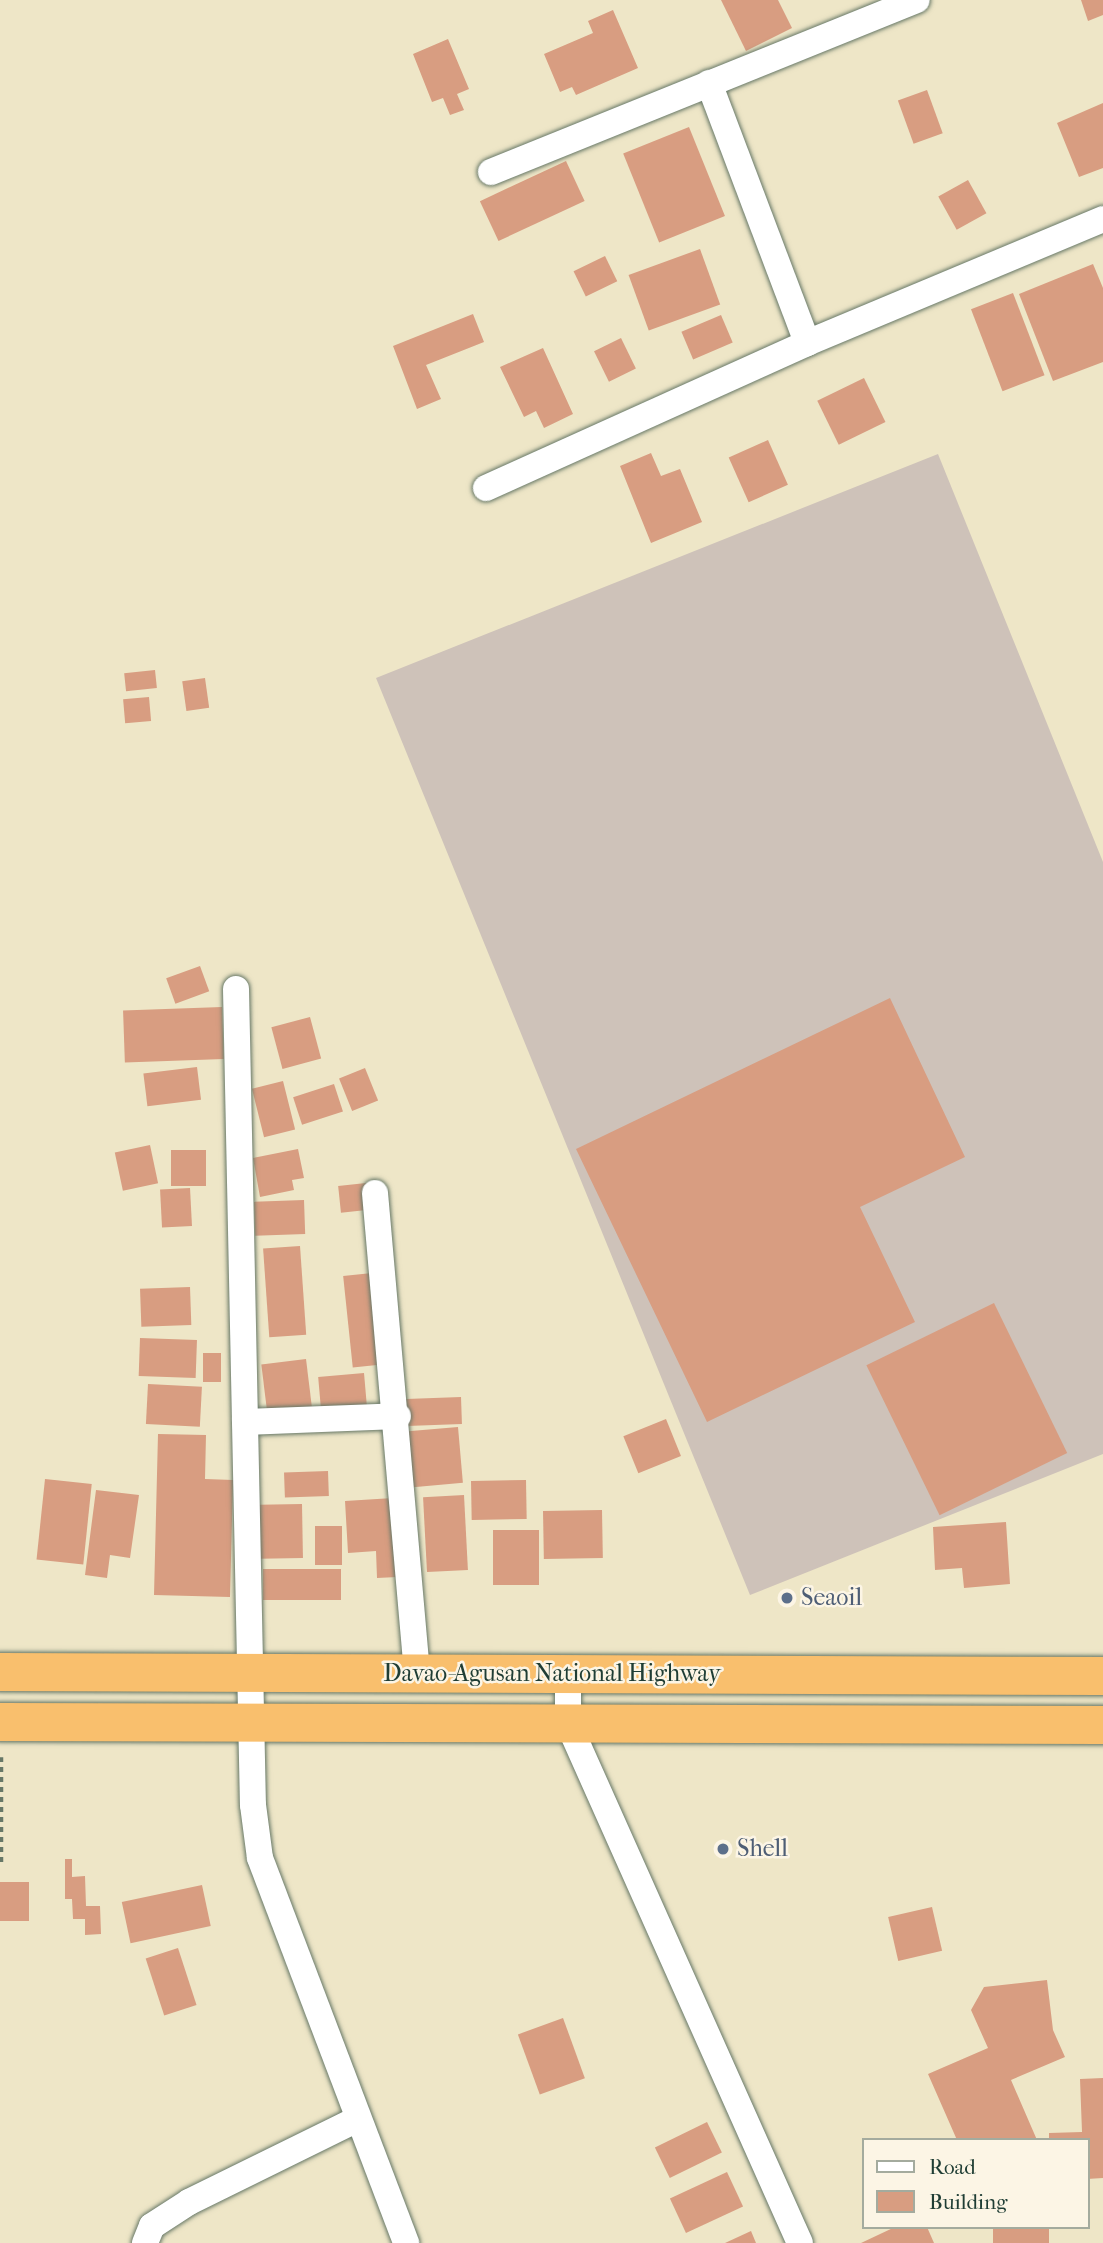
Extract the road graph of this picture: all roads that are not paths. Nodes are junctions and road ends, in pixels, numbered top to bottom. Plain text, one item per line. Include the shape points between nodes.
1 (917, 0) edge
2 (709, 83) junction
3 (491, 172) dead end
4 (1103, 219) edge
5 (807, 343) junction
6 (486, 488) dead end
7 (236, 989) dead end
8 (375, 1193) dead end
9 (398, 1416) junction
10 (245, 1422) junction
11 (0, 1672) edge
12 (250, 1673) junction
13 (417, 1673) junction
14 (568, 1674) junction
15 (1103, 1676) edge
16 (0, 1721) edge
17 (251, 1722) junction
18 (568, 1723) junction
19 (1103, 1725) edge
20 (356, 2120) junction
21 (145, 2243) edge
22 (406, 2243) edge
23 (800, 2243) edge

1 - 2 street
2 - 3 street
2 - 5 street
4 - 5 street
5 - 6 street
7 - 10 street
8 - 9 street
9 - 10 street
9 - 13 street
10 - 12 street
11 - 12 highway, Davao-Agusan National Highway
12 - 13 highway, Davao-Agusan National Highway
12 - 17 street
13 - 14 highway, Davao-Agusan National Highway
14 - 15 highway, Davao-Agusan National Highway
14 - 18 street
16 - 17 highway, Davao-Agusan National Highway
17 - 18 highway, Davao-Agusan National Highway
17 - 20 street via 260,1858
18 - 19 highway, Davao-Agusan National Highway
18 - 23 street
20 - 21 street via 189,2202 152,2226
20 - 22 street

